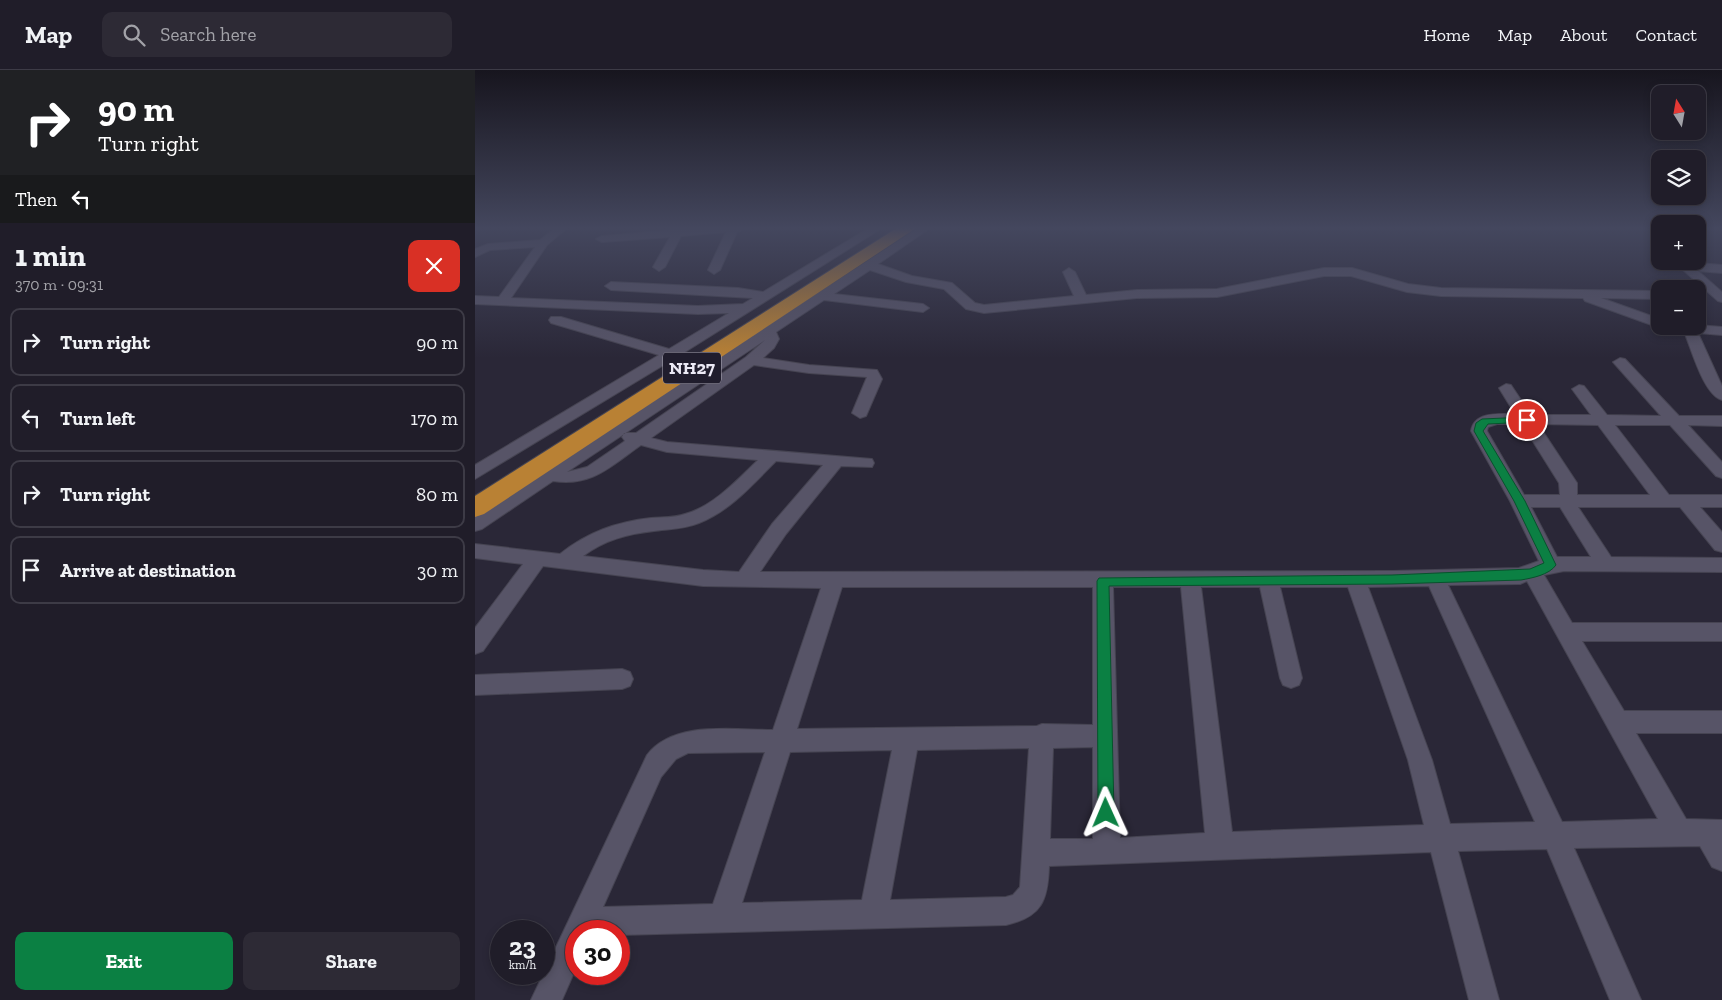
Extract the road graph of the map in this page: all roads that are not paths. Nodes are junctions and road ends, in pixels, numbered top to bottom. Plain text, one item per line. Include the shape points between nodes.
1 (523, 271) edge
2 (806, 271) edge
3 (822, 271) edge
4 (841, 271) edge
5 (859, 271) edge
6 (887, 271) edge
7 (1337, 271) edge
8 (1347, 271) edge
9 (1691, 271) edge
10 (1069, 272) dead end
11 (1371, 277) joint
12 (611, 286) dead end
13 (1577, 293) junction
14 (766, 296) junction
15 (822, 296) junction
16 (1651, 296) edge
17 (1706, 297) edge
18 (1722, 298) edge
19 (1081, 299) junction
20 (475, 300) edge
21 (503, 301) junction
22 (747, 308) junction
23 (923, 308) dead end
24 (698, 310) junction
25 (556, 320) dead end
26 (1651, 321) edge
27 (720, 324) junction
28 (1706, 329) edge
29 (769, 330) junction
30 (1722, 331) edge
31 (1691, 335) edge
32 (672, 354) junction
33 (751, 360) junction
34 (1620, 362) dead end
35 (1506, 388) dead end
36 (1579, 389) dead end
37 (1722, 396) edge
38 (860, 413) dead end
39 (1527, 420) junction
40 (1603, 421) junction
41 (1675, 421) junction
42 (1722, 421) edge
43 (614, 433) junction
44 (638, 440) junction
45 (773, 455) junction
46 (837, 460) junction
47 (866, 463) dead end
48 (1722, 472) edge
49 (475, 473) edge
50 (550, 475) junction
51 (475, 488) edge
52 (1519, 501) junction
53 (1568, 501) junction
54 (1664, 501) junction
55 (1685, 501) junction
56 (1722, 501) edge
57 (475, 508) edge
58 (475, 524) edge
59 (1722, 545) edge
60 (475, 551) edge
61 (538, 558) junction
62 (565, 560) junction
63 (1605, 564) junction
64 (1722, 565) edge
65 (1542, 569) junction
66 (1435, 578) junction
67 (745, 579) junction
68 (1355, 579) junction
69 (833, 580) junction
70 (1190, 580) junction
71 (1268, 580) junction
72 (1103, 581) junction
73 (1566, 632) junction
74 (1722, 632) edge
75 (475, 645) edge
76 (1291, 678) dead end
77 (622, 679) dead end
78 (475, 685) edge
79 (1616, 722) junction
80 (1722, 722) edge
81 (1042, 735) junction
82 (1105, 736) junction
83 (907, 738) junction
84 (781, 740) junction
85 (1679, 832) junction
86 (1714, 833) edge
87 (1555, 836) junction
88 (1441, 838) junction
89 (1220, 846) junction
90 (1107, 852) junction
91 (1035, 853) junction
92 (1722, 857) edge
93 (873, 914) junction
94 (723, 918) junction
95 (583, 920) edge
96 (630, 925) edge
97 (565, 959) edge
98 (546, 1000) edge
99 (1485, 1000) edge
100 (1626, 1000) edge

1 - 21 street
2 - 14 street
3 - 51 highway, NH27
4 - 57 highway, NH27
5 - 15 street
6 - 19 street via 948,286 977,308
7 - 19 street via 1217,293 1137,294
8 - 11 street
9 - 18 street
10 - 19 street
11 - 13 street via 1407,288 1441,292
12 - 14 street
13 - 16 street
13 - 26 street
14 - 22 street
15 - 23 street
15 - 29 street
17 - 18 street
20 - 21 street
21 - 24 street
22 - 24 street
22 - 27 street
24 - 27 street
25 - 32 street
27 - 32 street
28 - 30 street
29 - 33 street via 772,340 769,345
29 - 43 street
31 - 37 street via 1713,385
32 - 49 street
33 - 38 street via 809,369 872,373 875,379
33 - 44 street
34 - 41 street
35 - 39 street
36 - 40 street
39 - 40 street
39 - 52 street via 1486,421 1480,425 1479,431
39 - 53 street via 1568,484
40 - 41 street
40 - 54 street
41 - 42 street
41 - 48 street
43 - 44 street
43 - 50 street
44 - 45 street via 667,447
44 - 50 street via 582,476
45 - 46 street
45 - 62 street via 707,512 679,522 614,530 586,543
46 - 47 street
46 - 67 street via 779,529
50 - 58 street
52 - 53 street
52 - 65 street
53 - 54 street
53 - 63 street
54 - 55 street
55 - 56 street
55 - 59 street
60 - 61 street
61 - 62 street
61 - 75 street
62 - 67 street via 703,578
63 - 64 street
63 - 65 street
65 - 66 street via 1521,576
65 - 73 street
66 - 68 street
66 - 87 street
67 - 69 street
68 - 71 street
68 - 88 street via 1420,760
69 - 72 street
69 - 84 street
70 - 71 street
70 - 72 street
70 - 89 street
71 - 76 street
72 - 82 street
73 - 74 street
73 - 79 street
77 - 78 street
79 - 80 street
79 - 85 street
81 - 82 street
81 - 83 street
81 - 91 street
82 - 90 street
83 - 84 street
83 - 93 street
84 - 94 street
84 - 95 street via 688,742 673,745 661,754
85 - 86 street
85 - 87 street
86 - 92 street
87 - 88 street
87 - 100 street
88 - 89 street
88 - 99 street
89 - 90 street
90 - 91 street
91 - 93 street via 1033,890 1020,908
93 - 94 street
94 - 96 street
97 - 98 street

